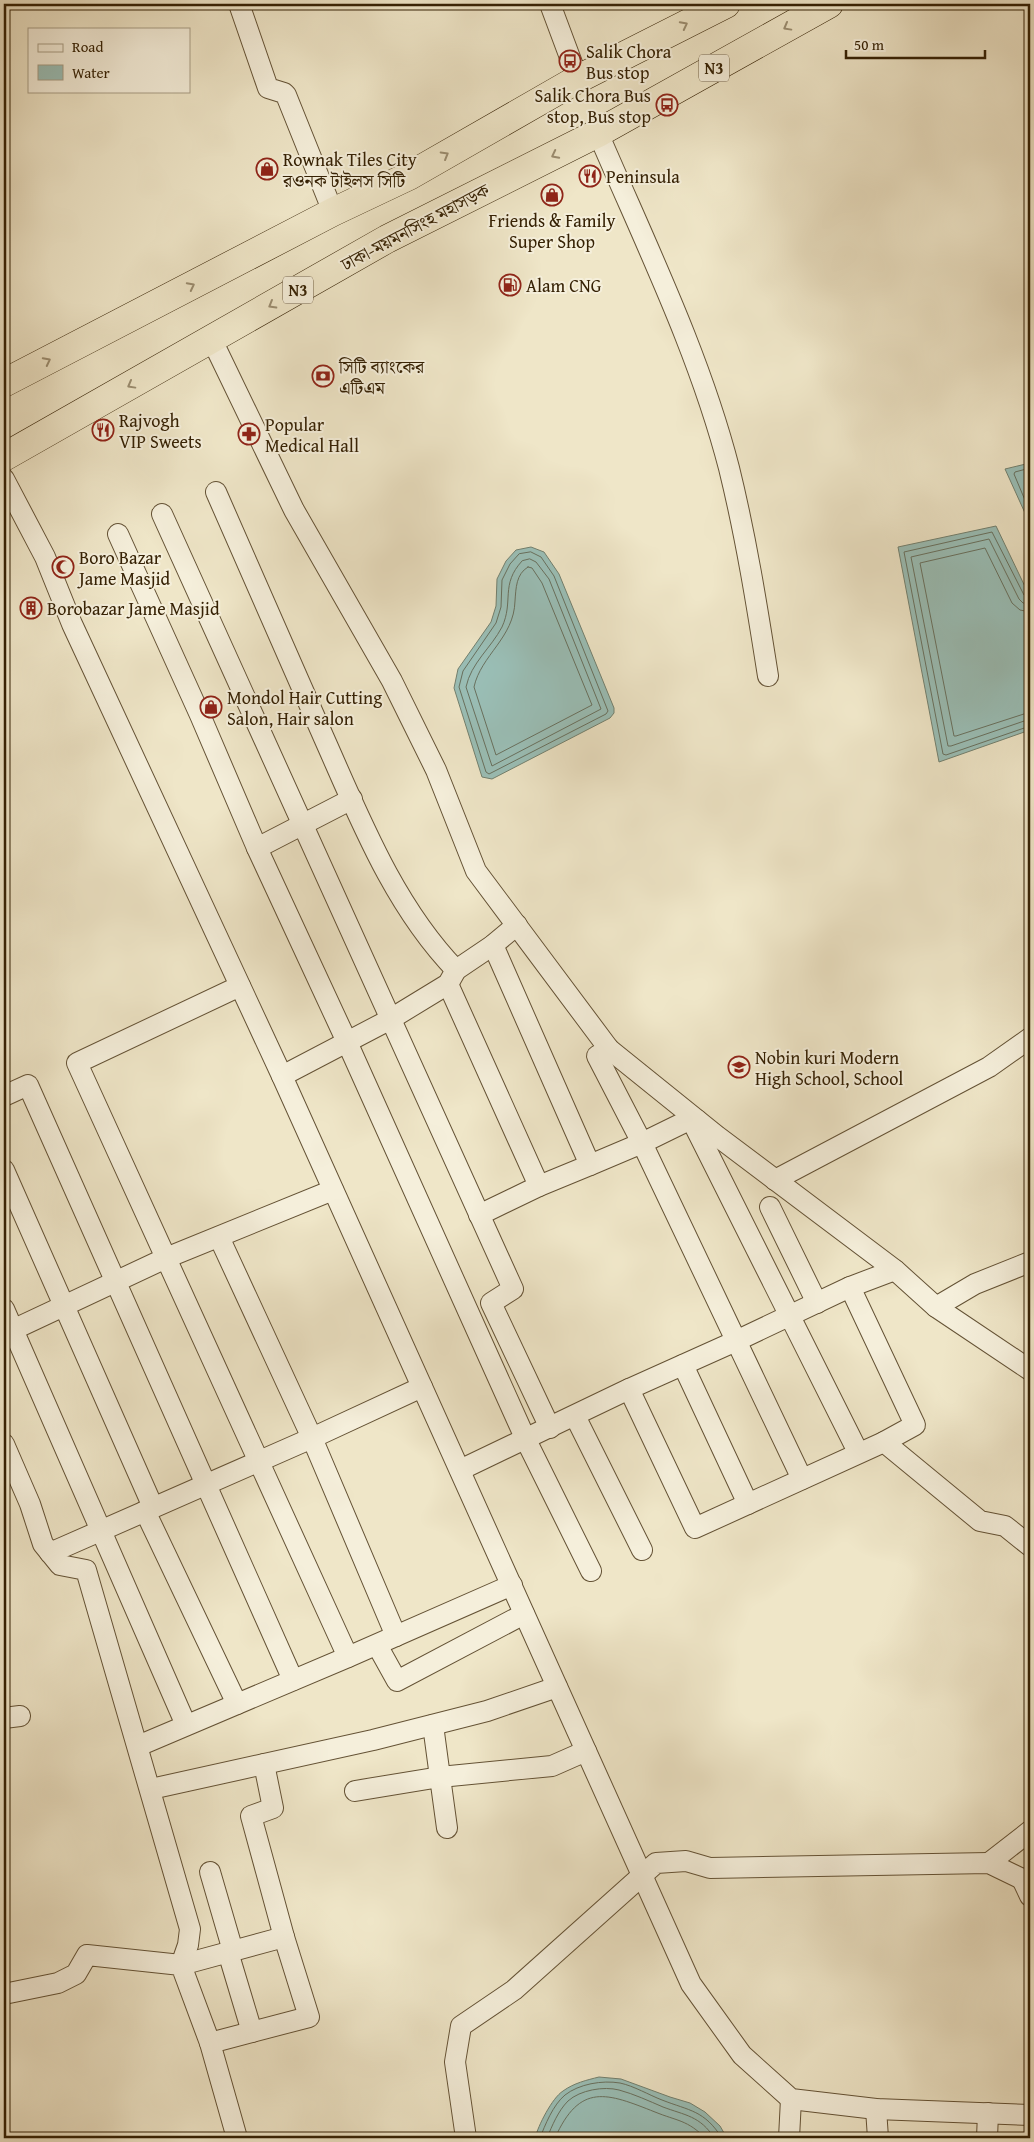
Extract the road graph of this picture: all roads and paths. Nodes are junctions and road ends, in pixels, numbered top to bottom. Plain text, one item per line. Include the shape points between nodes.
1 (240, 4) edge
2 (550, 4) edge
3 (726, 4) edge
4 (829, 4) edge
5 (578, 79) junction
6 (598, 133) junction
7 (333, 212) junction
8 (212, 340) junction
9 (4, 383) edge
10 (4, 457) edge
11 (4, 479) edge
12 (216, 492) dead end
13 (162, 514) dead end
14 (118, 534) dead end
15 (768, 676) dead end
16 (352, 799) junction
17 (302, 826) junction
18 (257, 848) junction
19 (517, 925) junction
20 (493, 945) junction
21 (452, 977) junction
22 (240, 986) junction
23 (389, 1020) junction
24 (1030, 1038) edge
25 (347, 1042) junction
26 (608, 1049) junction
27 (282, 1076) junction
28 (4, 1096) edge
29 (694, 1119) junction
30 (642, 1143) junction
31 (590, 1164) junction
32 (4, 1170) edge
33 (775, 1180) junction
34 (539, 1186) junction
35 (333, 1190) junction
36 (770, 1207) dead end
37 (478, 1215) junction
38 (219, 1237) junction
39 (166, 1258) junction
40 (1030, 1262) edge
41 (895, 1270) junction
42 (116, 1282) junction
43 (850, 1287) junction
44 (817, 1303) junction
45 (63, 1307) junction
46 (936, 1307) junction
47 (4, 1308) edge
48 (790, 1315) junction
49 (8, 1332) edge
50 (736, 1342) junction
51 (683, 1365) junction
52 (1030, 1370) edge
53 (422, 1387) junction
54 (629, 1389) junction
55 (575, 1416) junction
56 (550, 1428) junction
57 (312, 1438) junction
58 (526, 1440) junction
59 (884, 1442) junction
60 (4, 1444) edge
61 (858, 1452) junction
62 (259, 1461) junction
63 (460, 1470) junction
64 (802, 1479) junction
65 (206, 1484) junction
66 (748, 1504) junction
67 (149, 1509) junction
68 (101, 1531) junction
69 (1030, 1546) edge
70 (642, 1550) dead end
71 (50, 1553) junction
72 (591, 1571) dead end
73 (512, 1585) junction
74 (524, 1614) junction
75 (396, 1636) junction
76 (377, 1645) junction
77 (348, 1657) junction
78 (293, 1680) junction
79 (557, 1688) junction
80 (237, 1704) junction
81 (186, 1725) junction
82 (433, 1725) junction
83 (138, 1746) junction
84 (586, 1751) junction
85 (264, 1764) junction
86 (440, 1777) junction
87 (151, 1789) junction
88 (355, 1791) dead end
89 (447, 1828) dead end
90 (1030, 1831) edge
91 (989, 1863) junction
92 (210, 1872) dead end
93 (641, 1875) junction
94 (1028, 1884) edge
95 (284, 1937) junction
96 (230, 1951) junction
97 (181, 1965) junction
98 (4, 1994) edge
99 (252, 2032) junction
100 (210, 2043) junction
101 (791, 2099) junction
102 (876, 2109) junction
103 (988, 2113) junction
104 (1030, 2115) edge
105 (237, 2138) edge
106 (466, 2138) edge
107 (790, 2138) edge
108 (878, 2138) edge
109 (987, 2138) edge

1 - 7 street via 268,88 286,95
2 - 5 street
5 -> 3 highway
4 -> 6 highway, ঢাকা-ময়মনসিংহ মহাসড়ক / N3
7 -> 5 highway via 409,176
6 -> 8 highway, ঢাকা-ময়মনসিংহ মহাসড়ক / N3 via 387,239
6 - 15 street via 670,300 708,402 728,467 749,557
9 -> 7 highway
8 -> 10 highway, ঢাকা-ময়মনসিংহ মহাসড়ক / N3
8 - 19 street via 294,510 392,681 432,761 476,871
11 - 22 street via 45,557 72,624
12 - 16 street
13 - 17 street
14 - 18 street
16 - 17 street
16 - 21 street via 398,893
17 - 18 street
17 - 23 street
18 - 25 street
19 - 20 street
19 - 26 street
20 - 21 street
20 - 31 street
21 - 23 street
21 - 34 street
22 - 27 street
22 - 39 street via 77,1063
23 - 25 street
23 - 37 street
24 - 33 street via 989,1067
25 - 27 street
25 - 58 street
26 - 29 street
26 - 30 street via 597,1056
27 - 35 street
28 - 42 street via 28,1085
29 - 30 street
29 - 33 street
29 - 48 street
30 - 31 street
30 - 50 street
31 - 34 street
32 - 45 street
33 - 41 street
34 - 37 street
35 - 38 street
35 - 53 street
36 - 44 street
37 - 56 street via 513,1289 491,1302
38 - 39 street
38 - 57 street
39 - 42 street
39 - 62 street
40 - 46 street via 975,1284
41 - 43 street
41 - 46 street
42 - 45 street
42 - 65 street
43 - 44 street
43 - 59 street via 915,1425
44 - 48 street
45 - 49 street
45 - 67 street
46 - 52 street
47 - 49 street
48 - 50 street
48 - 61 street
49 - 68 street
50 - 51 street
50 - 64 street
51 - 54 street
51 - 66 street
53 - 57 street
53 - 63 street
54 - 55 street
54 - 66 street via 695,1528
55 - 56 street
55 - 70 street
56 - 58 street
57 - 62 street
57 - 75 street
58 - 63 street
58 - 72 street
59 - 61 street
59 - 69 street via 980,1521 1005,1526
60 - 71 street via 30,1504 42,1544
61 - 64 street
62 - 65 street
62 - 77 street
63 - 73 street
64 - 66 street
65 - 67 street
65 - 78 street
67 - 68 street
67 - 80 street
68 - 71 street
68 - 81 street
71 - 83 street via 60,1565 86,1570
73 - 74 street
73 - 75 street
74 - 76 street via 397,1681
74 - 79 street
75 - 76 street
76 - 77 street
77 - 78 street
78 - 80 street
79 - 82 street
79 - 84 street
80 - 81 street
81 - 83 street
82 - 85 street
82 - 86 street
83 - 87 street
84 - 86 street via 552,1766
84 - 93 street
85 - 87 street
85 - 95 street via 273,1808 251,1816
86 - 88 street
86 - 89 street
87 - 97 street via 190,1928
90 - 91 street
91 - 93 street via 710,1868 686,1861 656,1863
91 - 94 street
92 - 96 street
93 - 101 street via 691,1984 742,2055
93 - 106 street via 514,1990 461,2026 455,2062
95 - 96 street
95 - 99 street via 309,2017
96 - 97 street
96 - 99 street
97 - 98 street via 87,1955 76,1974 64,1980
97 - 100 street
99 - 100 street
100 - 105 street
101 - 102 street
101 - 107 street
102 - 103 street
102 - 108 street
103 - 104 street
103 - 109 street

